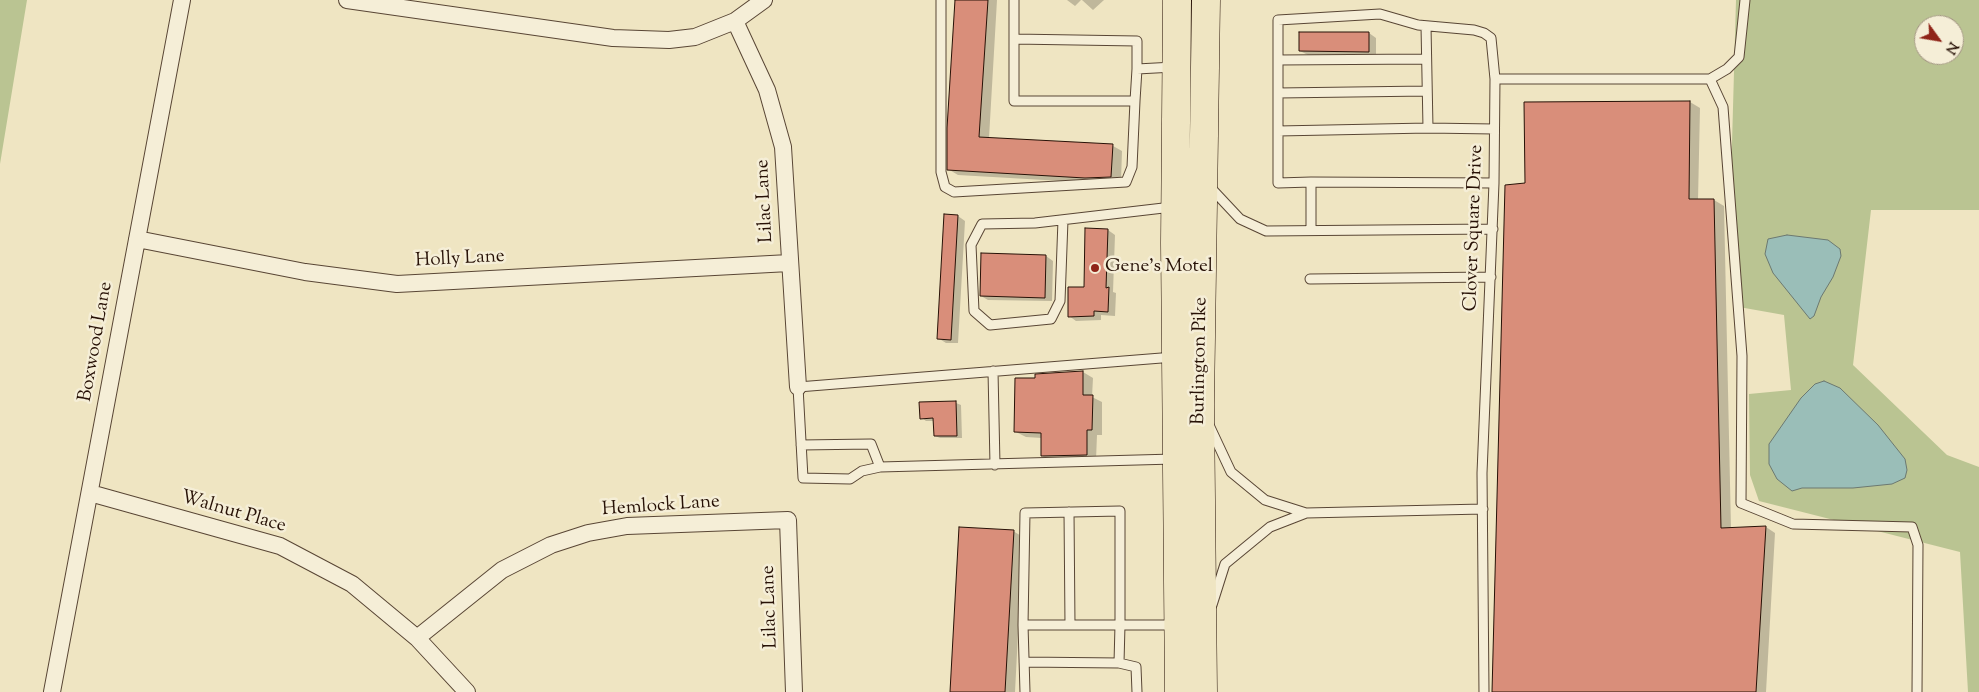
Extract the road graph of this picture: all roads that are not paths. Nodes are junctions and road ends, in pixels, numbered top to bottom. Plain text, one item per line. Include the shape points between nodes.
1 (182, 0) edge
2 (347, 0) edge
3 (764, 0) edge
4 (942, 0) edge
5 (1014, 0) edge
6 (1178, 0) edge
7 (1206, 0) edge
8 (1745, 0) edge
9 (735, 21) junction
10 (1426, 26) junction
11 (1014, 38) junction
12 (1425, 59) junction
13 (1278, 60) junction
14 (1177, 67) junction
15 (1137, 69) junction
16 (1710, 79) junction
17 (1495, 80) junction
18 (1427, 91) junction
19 (1278, 93) junction
20 (1135, 101) junction
21 (1428, 128) junction
22 (1494, 129) junction
23 (1278, 131) junction
24 (1203, 181) junction
25 (1311, 182) junction
26 (1494, 183) junction
27 (1175, 207) junction
28 (1063, 220) junction
29 (1311, 229) junction
30 (1493, 229) junction
31 (137, 239) junction
32 (789, 263) junction
33 (1491, 277) junction
34 (1310, 279) dead end
35 (1176, 357) junction
36 (994, 371) junction
37 (798, 387) junction
38 (1200, 404) junction
39 (801, 445) junction
40 (1177, 458) junction
41 (995, 465) junction
42 (880, 467) junction
43 (90, 493) junction
44 (1483, 509) junction
45 (1069, 512) junction
46 (1306, 513) junction
47 (788, 520) joint
48 (1023, 624) junction
49 (1070, 625) junction
50 (1120, 625) junction
51 (1179, 625) junction
52 (417, 638) junction
53 (1202, 639) junction
54 (1024, 662) junction
55 (1119, 663) junction
56 (52, 692) edge
57 (467, 692) edge
58 (794, 692) edge
59 (1025, 692) edge
60 (1137, 692) edge
61 (1179, 692) edge
62 (1203, 692) edge
63 (1484, 692) edge
64 (1917, 692) edge

1 - 31 street, Boxwood Lane
2 - 9 street via 613,38 669,40 695,37
3 - 9 street
4 - 20 lane via 941,172 945,187 954,192 1126,182 1132,167
5 - 11 lane
6 - 14 highway, Burlington Pike
7 - 24 highway, Burlington Pike
8 - 16 lane via 1739,57
9 - 32 street, Lilac Lane via 767,90 783,147
10 - 12 lane
10 - 13 lane via 1380,14 1278,20
10 - 17 lane, Clover Square Drive via 1484,33 1491,38
11 - 15 lane via 1137,41
11 - 20 lane via 1014,101
12 - 13 lane
12 - 18 lane
13 - 19 lane
14 - 15 lane
14 - 27 highway, Burlington Pike
15 - 20 lane
16 - 17 lane
16 - 64 lane via 1724,107 1742,356 1741,503 1792,524 1912,527 1918,545
17 - 22 lane, Clover Square Drive
18 - 19 lane
18 - 21 lane
19 - 23 lane
21 - 22 lane
21 - 23 lane
22 - 26 lane, Clover Square Drive
23 - 25 lane via 1278,183
24 - 29 lane via 1240,219 1266,231
24 - 38 highway, Burlington Pike
25 - 26 lane
25 - 29 lane
26 - 30 lane, Clover Square Drive
27 - 28 lane
27 - 35 highway, Burlington Pike
28 - 28 lane via 982,224 971,245 974,311 990,325 1051,319 1060,301
29 - 30 lane
30 - 33 lane, Clover Square Drive
31 - 32 street, Holly Lane via 305,272 397,284
31 - 43 street, Boxwood Lane
32 - 37 street, Lilac Lane
33 - 34 lane
33 - 44 lane, Clover Square Drive
35 - 36 lane
35 - 40 highway, Burlington Pike
36 - 37 lane
36 - 41 lane
37 - 39 lane
38 - 46 lane via 1230,472 1265,500
38 - 53 highway, Burlington Pike
39 - 42 lane via 871,444
39 - 42 lane via 803,478 850,479 862,471
40 - 41 lane
40 - 51 highway, Burlington Pike
41 - 42 lane
43 - 52 street, Walnut Place via 280,546 352,584
43 - 56 street, Boxwood Lane
44 - 46 lane
44 - 63 lane, Clover Square Drive
45 - 48 lane via 1024,513
45 - 49 lane
45 - 50 lane via 1120,511
46 - 53 lane via 1270,527 1225,564
47 - 52 street, Hemlock Lane via 628,526 588,533 551,545 502,570
47 - 58 street, Lilac Lane
48 - 49 lane
48 - 54 lane
49 - 50 lane
50 - 51 lane
50 - 55 lane
51 - 61 highway, Burlington Pike
52 - 57 street, Walnut Place
53 - 62 highway, Burlington Pike
54 - 55 lane
54 - 59 lane
55 - 60 lane via 1136,667

